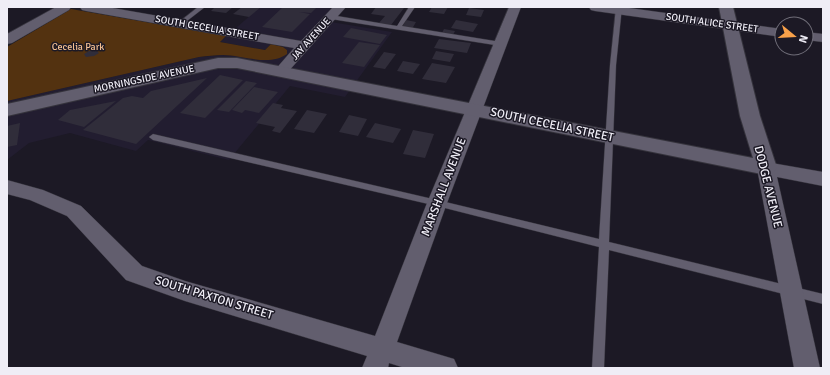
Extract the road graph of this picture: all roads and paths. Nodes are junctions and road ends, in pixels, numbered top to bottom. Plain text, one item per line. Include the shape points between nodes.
1 (65, 7) edge
2 (86, 7) edge
3 (202, 7) edge
4 (340, 7) edge
5 (412, 7) edge
6 (515, 7) edge
7 (595, 7) edge
8 (726, 7) edge
9 (619, 9) edge
10 (331, 17) junction
11 (180, 23) junction
12 (729, 26) junction
13 (398, 28) junction
14 (774, 32) edge
15 (7, 40) edge
16 (501, 44) junction
17 (305, 46) junction
18 (281, 71) junction
19 (7, 110) edge
20 (474, 110) junction
21 (153, 137) dead end
22 (610, 137) junction
23 (766, 168) junction
24 (823, 179) edge
25 (7, 186) edge
26 (438, 203) junction
27 (605, 244) junction
28 (791, 291) junction
29 (823, 299) edge
30 (379, 358) edge
31 (446, 368) edge
32 (598, 368) edge
33 (807, 368) edge

1 - 15 street
2 - 11 street, SOUTH CECELIA STREET
3 - 11 lane
4 - 10 street, JAY AVENUE
5 - 13 lane
6 - 16 street, MARSHALL AVENUE
7 - 9 street, SOUTH ALICE STREET
8 - 12 main road, DODGE AVENUE
9 - 12 street, SOUTH ALICE STREET
9 - 22 lane via 613,65
10 - 13 lane
10 - 17 street, JAY AVENUE
11 - 17 street, SOUTH CECELIA STREET
12 - 14 street, SOUTH ALICE STREET
12 - 23 main road, DODGE AVENUE via 750,116
13 - 16 lane
16 - 20 street, MARSHALL AVENUE
17 - 18 street, JAY AVENUE
18 - 19 main road, MORNINGSIDE AVENUE via 237,63 218,63
18 - 20 main road, SOUTH CECELIA STREET
20 - 22 main road, SOUTH CECELIA STREET
20 - 26 street, MARSHALL AVENUE
21 - 26 lane
22 - 23 main road, SOUTH CECELIA STREET
22 - 27 lane
23 - 24 street, SOUTH CECELIA STREET
23 - 28 street, DODGE AVENUE
25 - 30 street, SOUTH PAXTON STREET via 74,211 134,273
26 - 27 lane
26 - 30 street, MARSHALL AVENUE
27 - 28 lane
27 - 32 lane
28 - 29 lane
28 - 33 street, DODGE AVENUE
30 - 31 street, SOUTH PAXTON STREET

